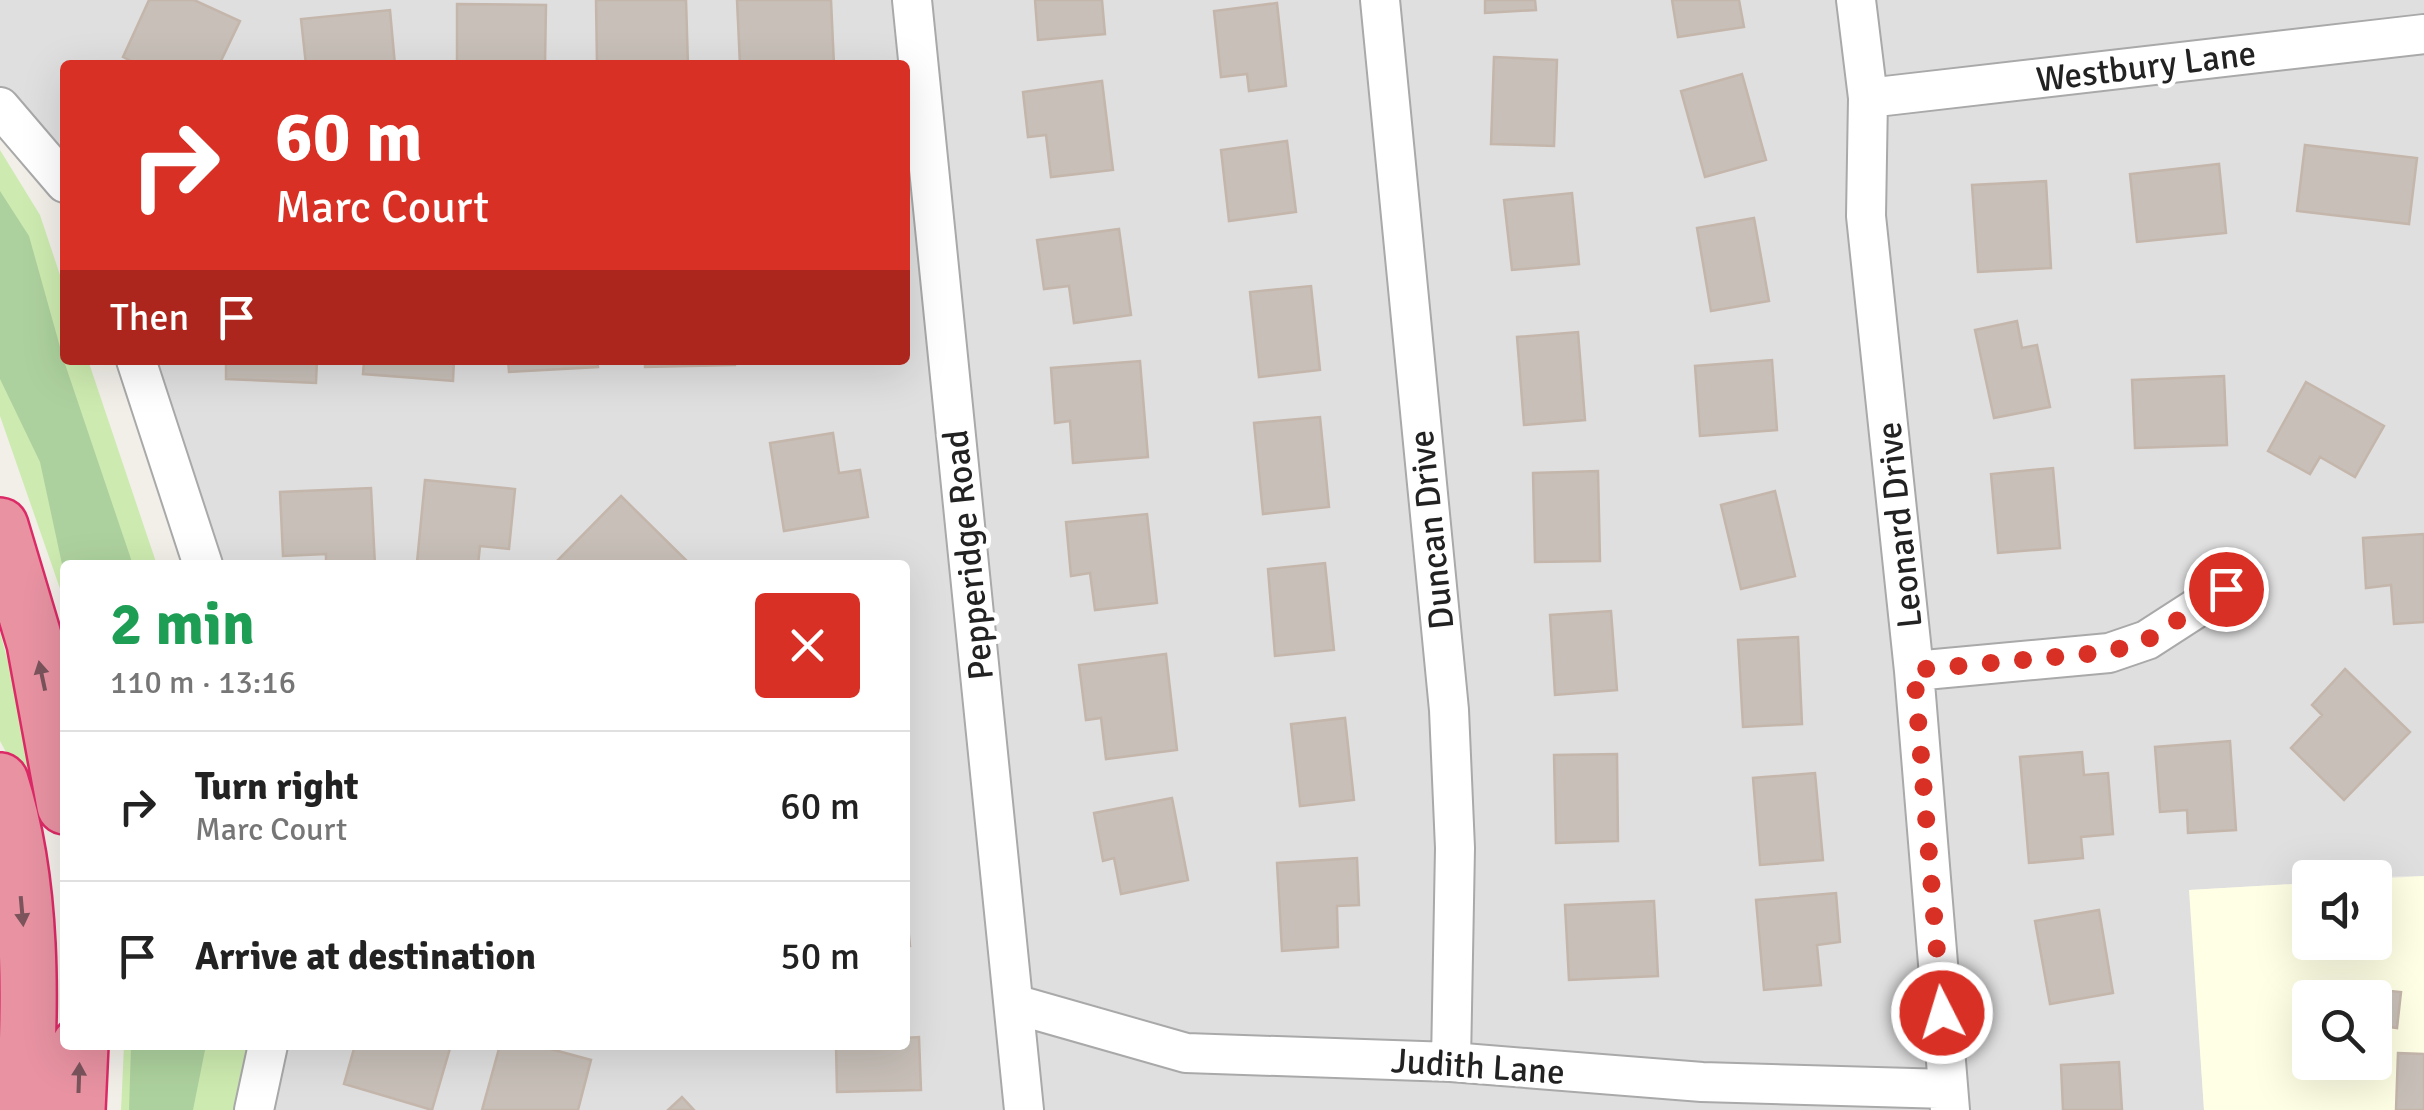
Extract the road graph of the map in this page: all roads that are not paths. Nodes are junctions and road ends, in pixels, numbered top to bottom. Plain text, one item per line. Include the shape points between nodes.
1 (912, 0) edge
2 (1380, 0) edge
3 (1856, 0) edge
4 (2424, 34) edge
5 (1868, 98) junction
6 (0, 107) edge
7 (917, 175) edge
8 (60, 178) edge
9 (138, 365) edge
10 (0, 526) edge
11 (201, 560) edge
12 (2226, 589) dead end
13 (1914, 670) junction
14 (60, 779) edge
15 (0, 781) edge
16 (1014, 1004) junction
17 (80, 1050) edge
18 (267, 1050) edge
19 (1451, 1062) junction
20 (1949, 1100) edge
21 (24, 1110) edge
22 (77, 1110) edge
23 (254, 1110) edge
24 (1024, 1110) edge

1 - 7 street, Pepperidge Road
2 - 19 street, Duncan Drive via 1449,710 1455,848
3 - 5 street, Leonard Drive
4 - 5 street, Westbury Lane
5 - 13 street, Leonard Drive via 1866,216
6 - 8 street
7 - 16 street, Pepperidge Road
9 - 11 street
14 -> 10 highway via 35,643
12 - 13 street via 2147,640 2109,652
13 - 20 street, Leonard Drive
15 -> 21 highway via 26,945
16 - 19 street, Judith Lane via 1186,1054
16 - 24 street, Pepperidge Road
22 -> 17 highway
18 - 23 street
19 - 20 street, Judith Lane

